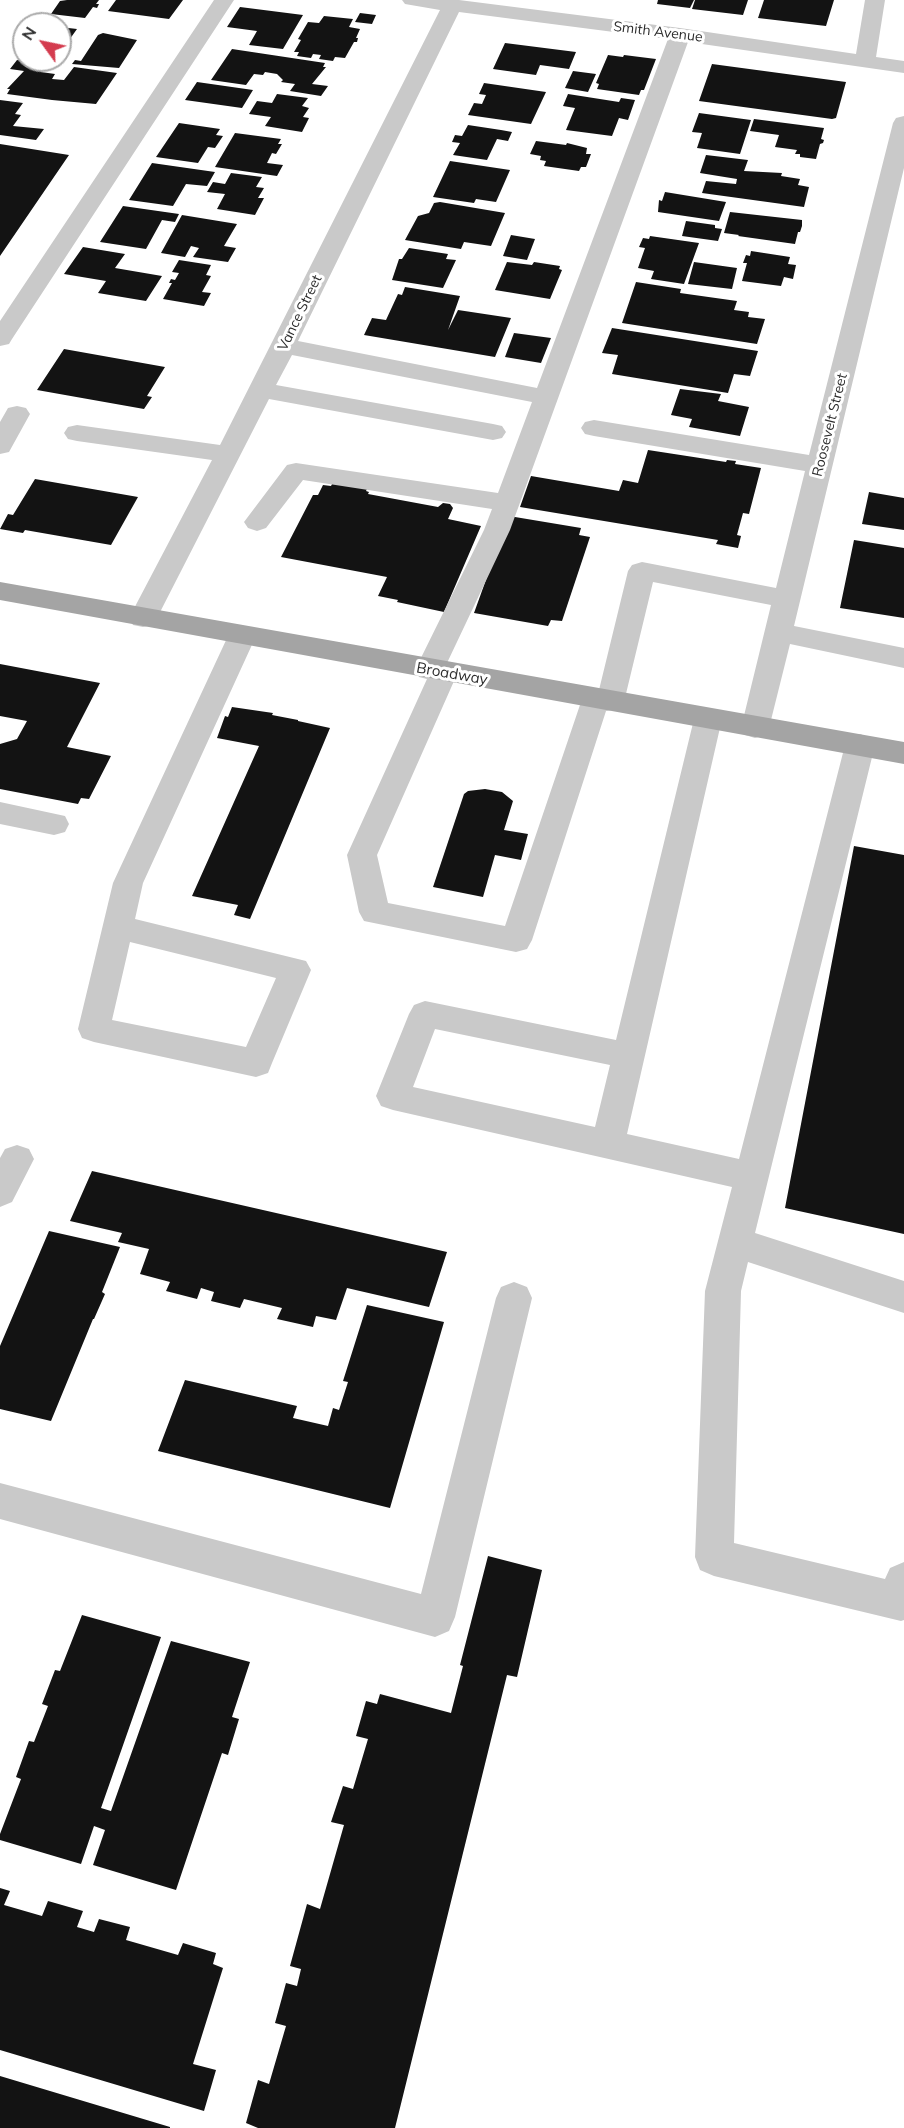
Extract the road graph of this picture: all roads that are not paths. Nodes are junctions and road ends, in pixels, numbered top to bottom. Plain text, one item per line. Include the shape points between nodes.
1 (224, 0) edge
2 (875, 0) edge
3 (421, 1) edge
4 (452, 6) junction
5 (680, 34) junction
6 (865, 61) junction
7 (904, 67) edge
8 (904, 123) edge
9 (4, 326) edge
10 (284, 346) junction
11 (261, 390) junction
12 (546, 397) junction
13 (17, 414) dead end
14 (594, 428) dead end
15 (493, 432) dead end
16 (77, 434) dead end
17 (0, 446) edge
18 (227, 454) junction
19 (820, 465) junction
20 (507, 503) junction
21 (257, 522) dead end
22 (0, 591) edge
23 (787, 599) junction
24 (143, 618) junction
25 (779, 632) junction
26 (242, 636) junction
27 (904, 658) edge
28 (437, 671) junction
29 (603, 700) junction
30 (708, 719) junction
31 (755, 728) junction
32 (860, 745) junction
33 (904, 753) edge
34 (0, 813) edge
35 (54, 824) dead end
36 (118, 927) junction
37 (628, 1056) junction
38 (608, 1144) junction
39 (17, 1159) dead end
40 (752, 1177) junction
41 (0, 1192) edge
42 (735, 1242) junction
43 (904, 1297) edge
44 (514, 1298) dead end
45 (0, 1501) edge
46 (904, 1581) edge

1 - 9 street
2 - 6 street
3 - 4 street, Smith Avenue
4 - 5 street, Smith Avenue
4 - 10 street, Vance Street
5 - 6 street, Smith Avenue
5 - 12 street
6 - 7 street, Smith Avenue
8 - 19 street, Roosevelt Street
10 - 11 street, Vance Street
10 - 12 street
11 - 15 street
11 - 18 street, Vance Street
12 - 20 street
13 - 17 street
14 - 19 street
16 - 18 street
18 - 24 street, Vance Street
19 - 23 street, Roosevelt Street
20 - 21 street via 296,471
20 - 28 street
22 - 24 main road, Broadway
23 - 25 street, Roosevelt Street
23 - 29 street via 642,571
24 - 26 main road, Broadway
25 - 27 street
25 - 31 street, Roosevelt Street
26 - 28 main road, Broadway
26 - 36 street via 128,883
28 - 29 main road, Broadway
28 - 29 street via 362,855 375,912 516,940
29 - 30 main road, Broadway
30 - 31 main road, Broadway
30 - 37 street
31 - 32 main road, Broadway
32 - 33 main road, Broadway
32 - 40 street
34 - 35 street
36 - 36 street via 94,1029 256,1063 295,970
37 - 38 street
37 - 38 street via 425,1014 393,1096
38 - 40 street
39 - 41 street
40 - 42 street
42 - 43 street
42 - 46 street via 723,1291 714,1557 901,1602
44 - 45 street via 435,1617

